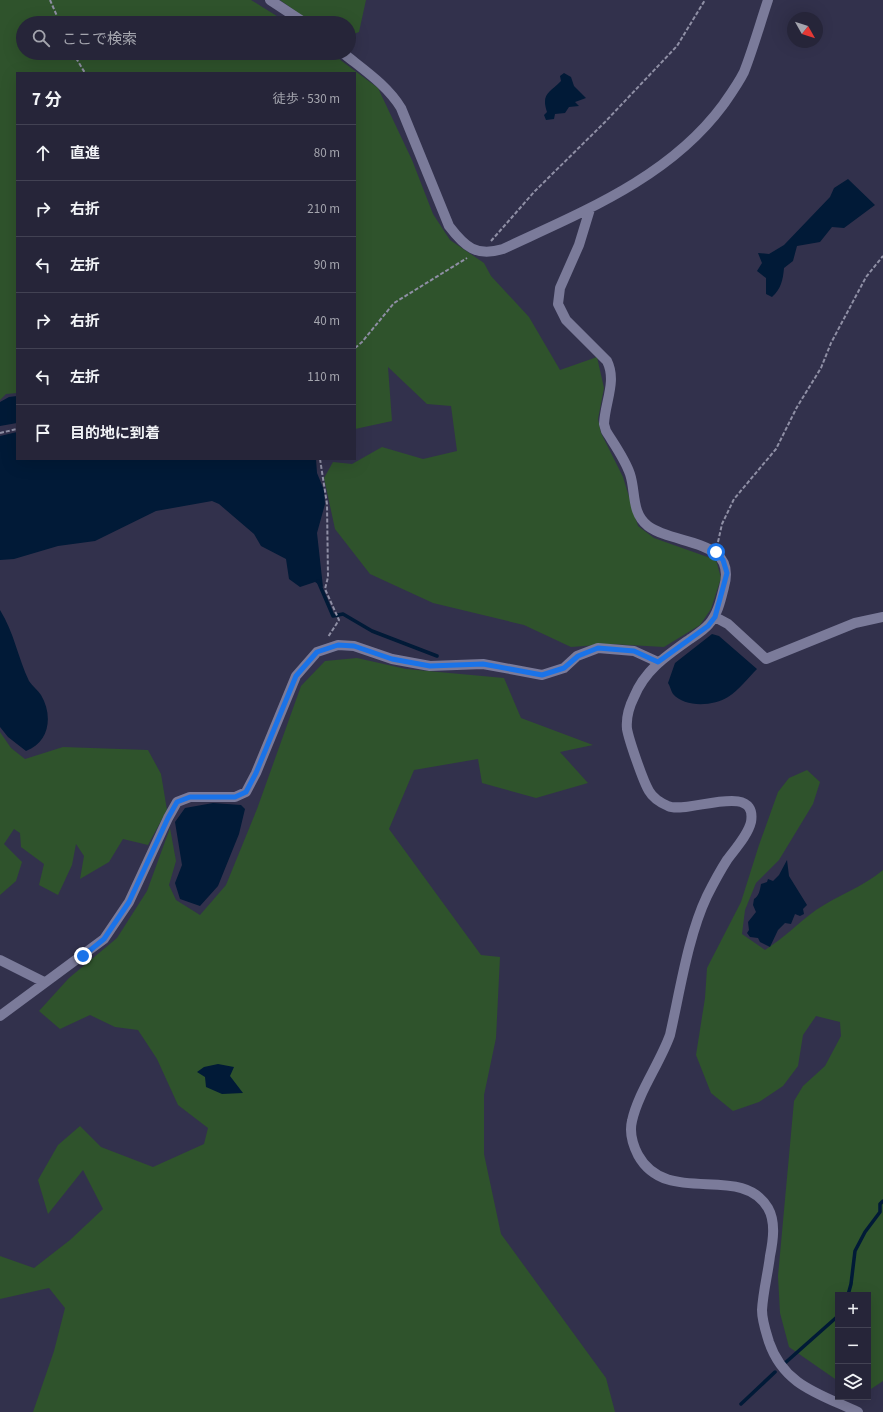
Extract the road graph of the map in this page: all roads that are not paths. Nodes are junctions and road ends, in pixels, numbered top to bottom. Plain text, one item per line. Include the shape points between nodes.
1 (270, 0) edge
2 (768, 0) edge
3 (294, 16) edge
4 (352, 60) edge
5 (590, 209) junction
6 (715, 617) junction
7 (883, 617) edge
8 (658, 662) junction
9 (0, 960) edge
10 (44, 982) junction
11 (0, 1016) edge
12 (858, 1412) edge

1 - 3 street
2 - 5 street via 744,72 714,117 680,152
4 - 5 street via 380,82 396,99 444,216 456,236 470,248 483,253 503,250
5 - 6 street via 579,245 560,288 558,304 566,320 608,361 612,377 604,424 630,475 636,512 640,519 656,532 716,552 723,560 727,573
6 - 7 street via 728,624 766,659 855,623
6 - 8 street via 708,626
8 - 10 street via 634,651 598,648 578,656 564,668 542,675 483,664 430,666 392,659 354,646 338,645 317,652 296,676 246,792 235,797 190,797 177,802 129,902 104,939
8 - 12 street via 646,674 637,689 628,716 627,729 650,793 670,808 682,809 738,800 746,805 751,821 707,896 695,929 670,1035 632,1121 634,1148 650,1172 662,1178 674,1182 721,1184 751,1193 762,1200 769,1209 773,1238 762,1310 774,1357 784,1371 798,1383
9 - 10 street
10 - 11 street

